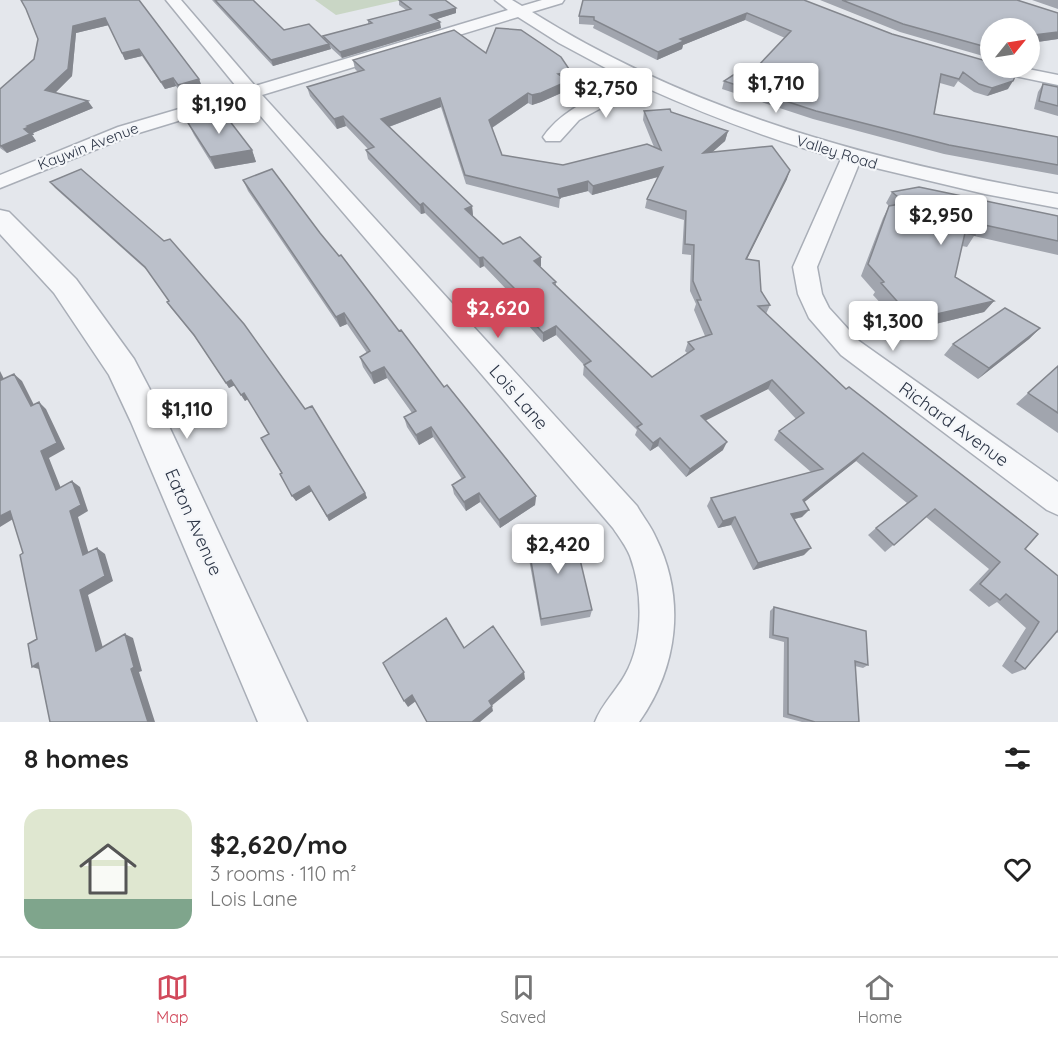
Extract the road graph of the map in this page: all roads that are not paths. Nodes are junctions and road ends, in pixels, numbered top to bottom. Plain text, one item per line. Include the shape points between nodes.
1 (172, 0) edge
2 (502, 0) edge
3 (557, 0) edge
4 (519, 12) junction
5 (1040, 76) edge
6 (641, 80) junction
7 (1058, 80) edge
8 (250, 93) junction
9 (553, 137) dead end
10 (852, 157) junction
11 (0, 182) edge
12 (1058, 201) edge
13 (0, 218) edge
14 (1058, 500) edge
15 (283, 722) edge
16 (615, 722) edge

1 - 8 street, Lois Lane
2 - 4 street, Valley Road
3 - 4 street, Kaywin Avenue
4 - 6 street, Valley Road
4 - 8 street, Kaywin Avenue
5 - 7 street
6 - 9 street via 573,116
6 - 10 street, Valley Road via 717,112
8 - 11 street, Kaywin Avenue via 106,137
8 - 16 street, Lois Lane via 617,508 639,540 653,577 657,617 654,645 640,686
10 - 12 street, Valley Road via 949,181
10 - 14 street, Richard Avenue via 805,267 818,312 850,348
13 - 15 street, Eaton Avenue via 65,286 122,368

